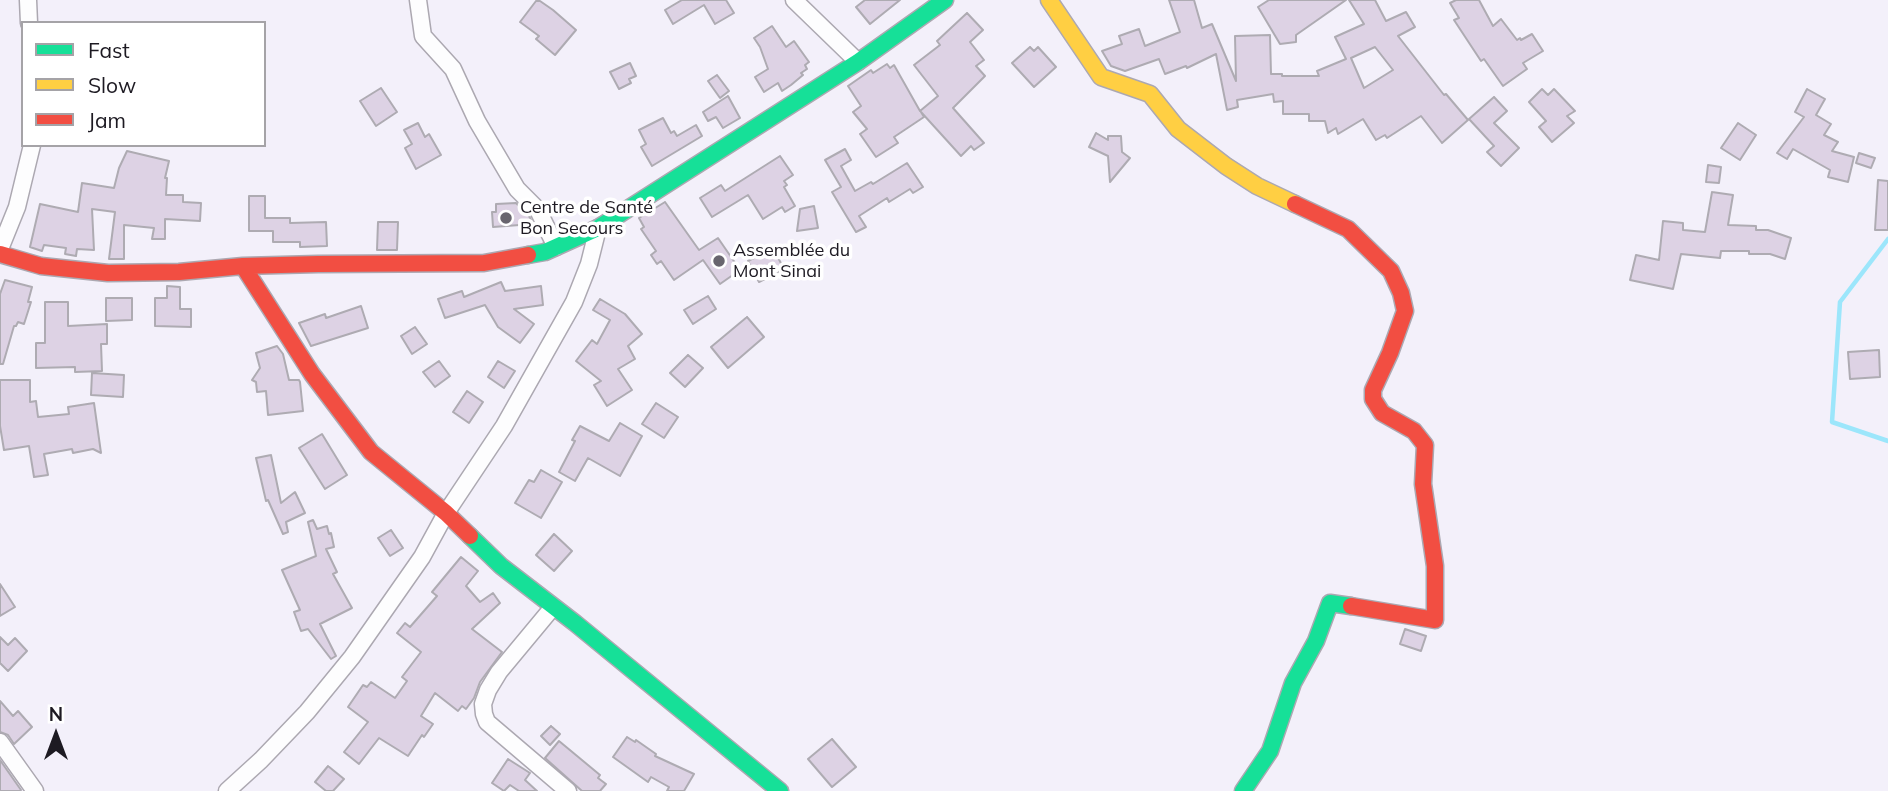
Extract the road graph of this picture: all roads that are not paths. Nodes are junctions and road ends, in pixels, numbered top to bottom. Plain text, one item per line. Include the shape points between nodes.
1 (29, 0) edge
2 (418, 0) edge
3 (794, 0) edge
4 (946, 0) edge
5 (1049, 0) edge
6 (29, 21) edge
7 (858, 62) junction
8 (32, 147) edge
9 (598, 228) junction
10 (556, 247) junction
11 (0, 249) edge
12 (0, 254) edge
13 (243, 266) junction
14 (446, 513) junction
15 (553, 607) junction
16 (0, 742) edge
17 (35, 791) edge
18 (227, 791) edge
19 (568, 791) edge
20 (780, 791) edge
21 (1243, 791) edge

1 - 6 street
2 - 10 street via 423,36 453,69 477,121 517,189 538,210
3 - 7 street
4 - 7 street
5 - 21 street via 1101,77 1150,94 1178,129 1226,166 1257,186 1348,229 1391,271 1401,293 1405,311 1373,399 1382,413 1414,431 1424,445 1435,620 1330,603 1293,682 1269,751
7 - 9 street
8 - 11 street via 17,207
9 - 10 street
9 - 14 street via 574,302 504,426
10 - 13 street via 484,262
12 - 13 street via 41,266 108,273
13 - 14 street via 312,374 371,452
14 - 15 street via 501,566
14 - 18 street via 422,557 352,657 307,712
15 - 19 street via 499,672 483,704 487,722
15 - 20 street
16 - 17 street

